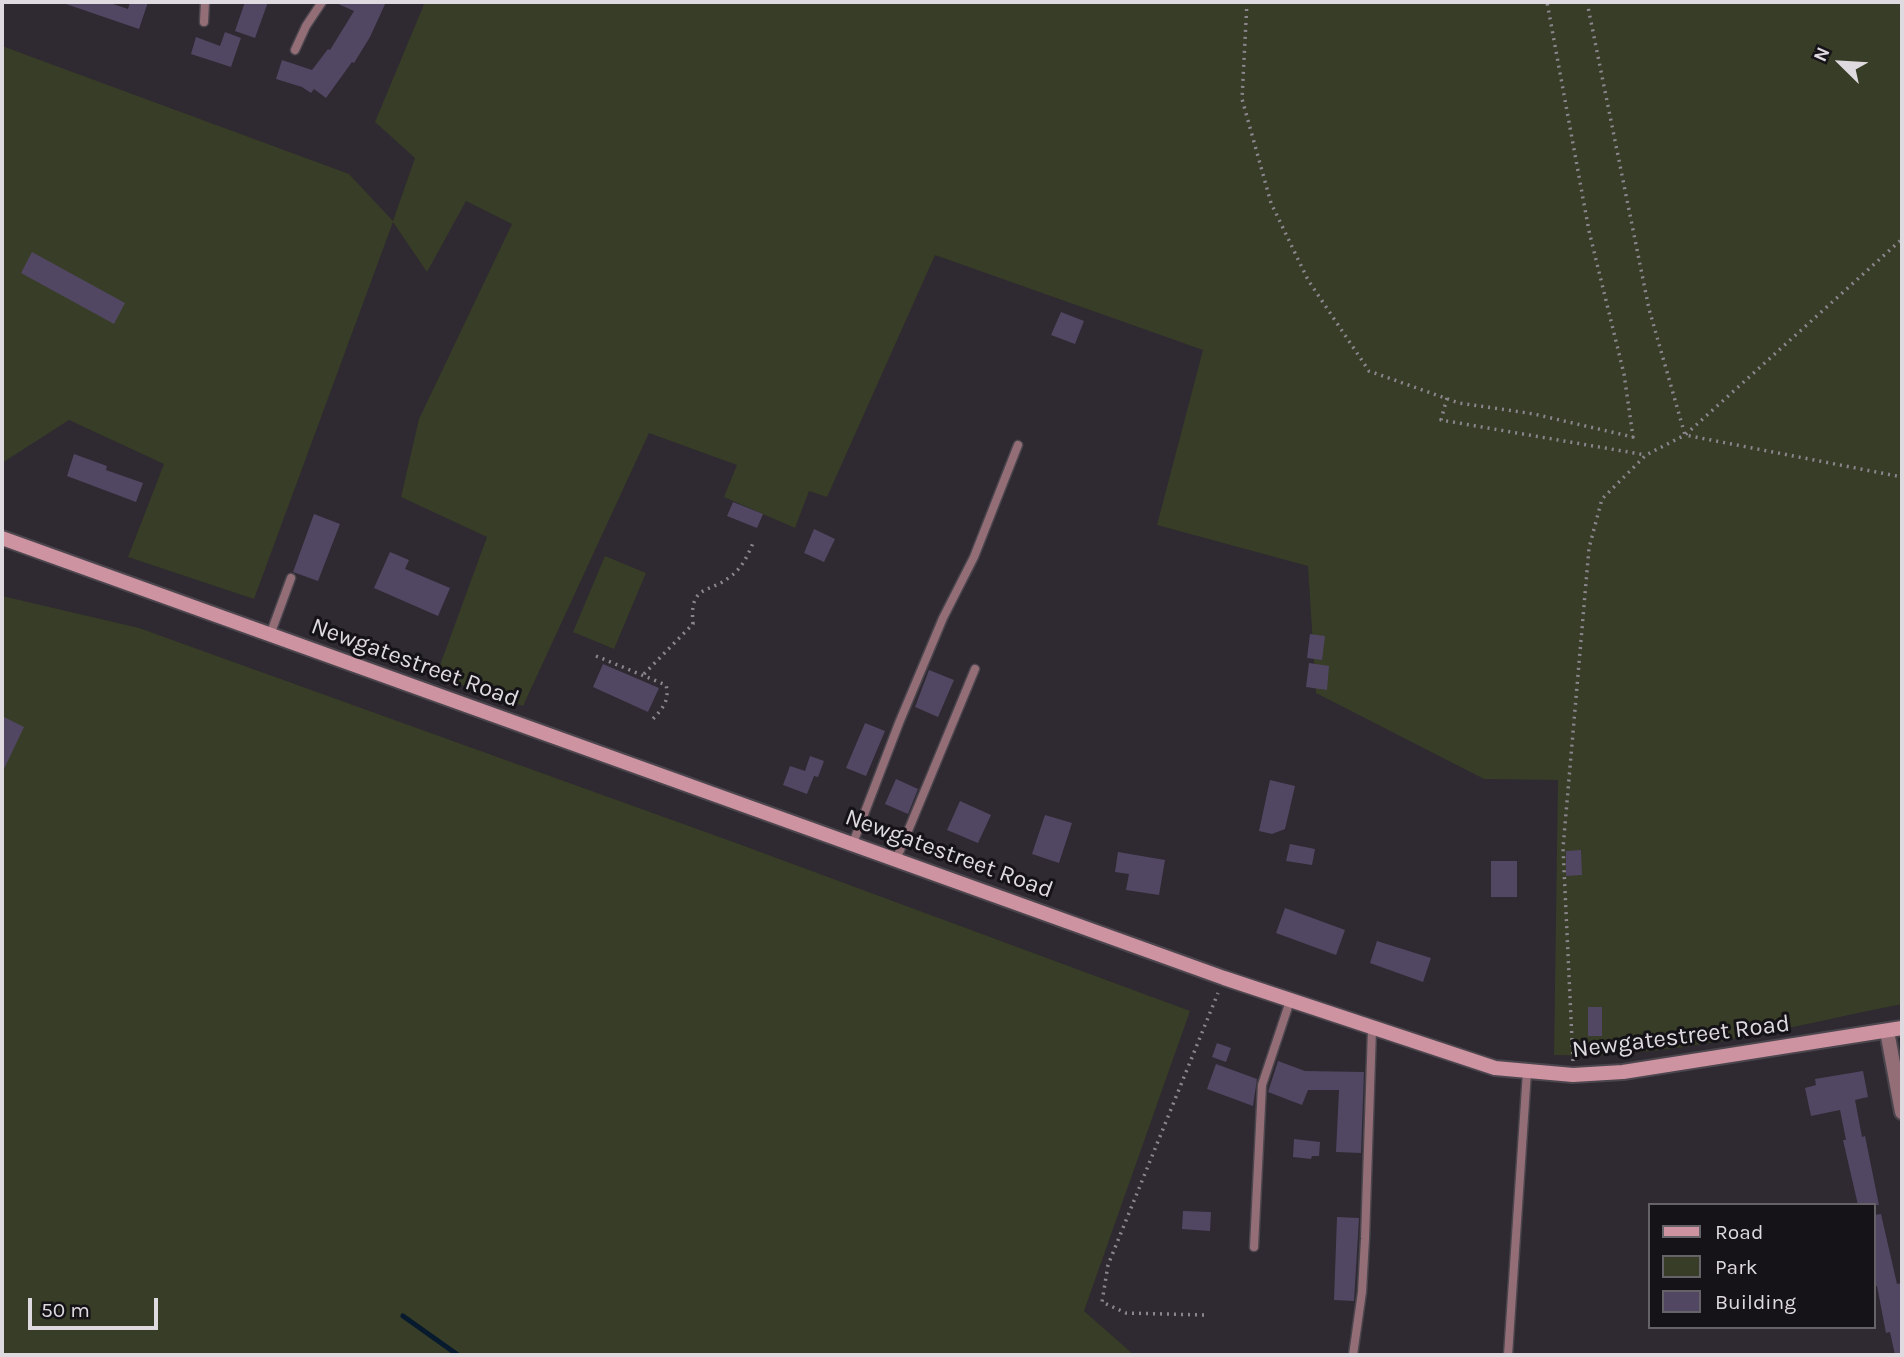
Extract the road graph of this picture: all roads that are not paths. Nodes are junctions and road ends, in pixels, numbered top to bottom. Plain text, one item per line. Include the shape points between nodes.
1 (205, 2) edge
2 (322, 2) edge
3 (204, 22) dead end
4 (295, 50) dead end
5 (1018, 445) dead end
6 (2, 538) edge
7 (291, 578) dead end
8 (270, 635) junction
9 (975, 670) dead end
10 (853, 843) junction
11 (896, 860) junction
12 (1290, 1001) junction
13 (1902, 1028) edge
14 (1372, 1029) junction
15 (1887, 1031) junction
16 (1527, 1072) junction
17 (1902, 1112) edge
18 (1254, 1247) dead end
19 (1353, 1355) edge
20 (1508, 1355) edge

1 - 3 lane
2 - 4 lane
5 - 10 lane
6 - 8 street, Newgatestreet Road
7 - 8 lane
8 - 10 street, Newgatestreet Road
9 - 11 lane
10 - 11 street, Newgatestreet Road
11 - 12 street, Newgatestreet Road
12 - 14 street, Newgatestreet Road
12 - 18 lane via 1262,1085
13 - 15 street, Newgatestreet Road
14 - 16 street, Newgatestreet Road via 1495,1068
14 - 19 lane via 1366,1240
15 - 16 street, Newgatestreet Road via 1635,1070 1573,1075
15 - 17 street
16 - 20 lane

